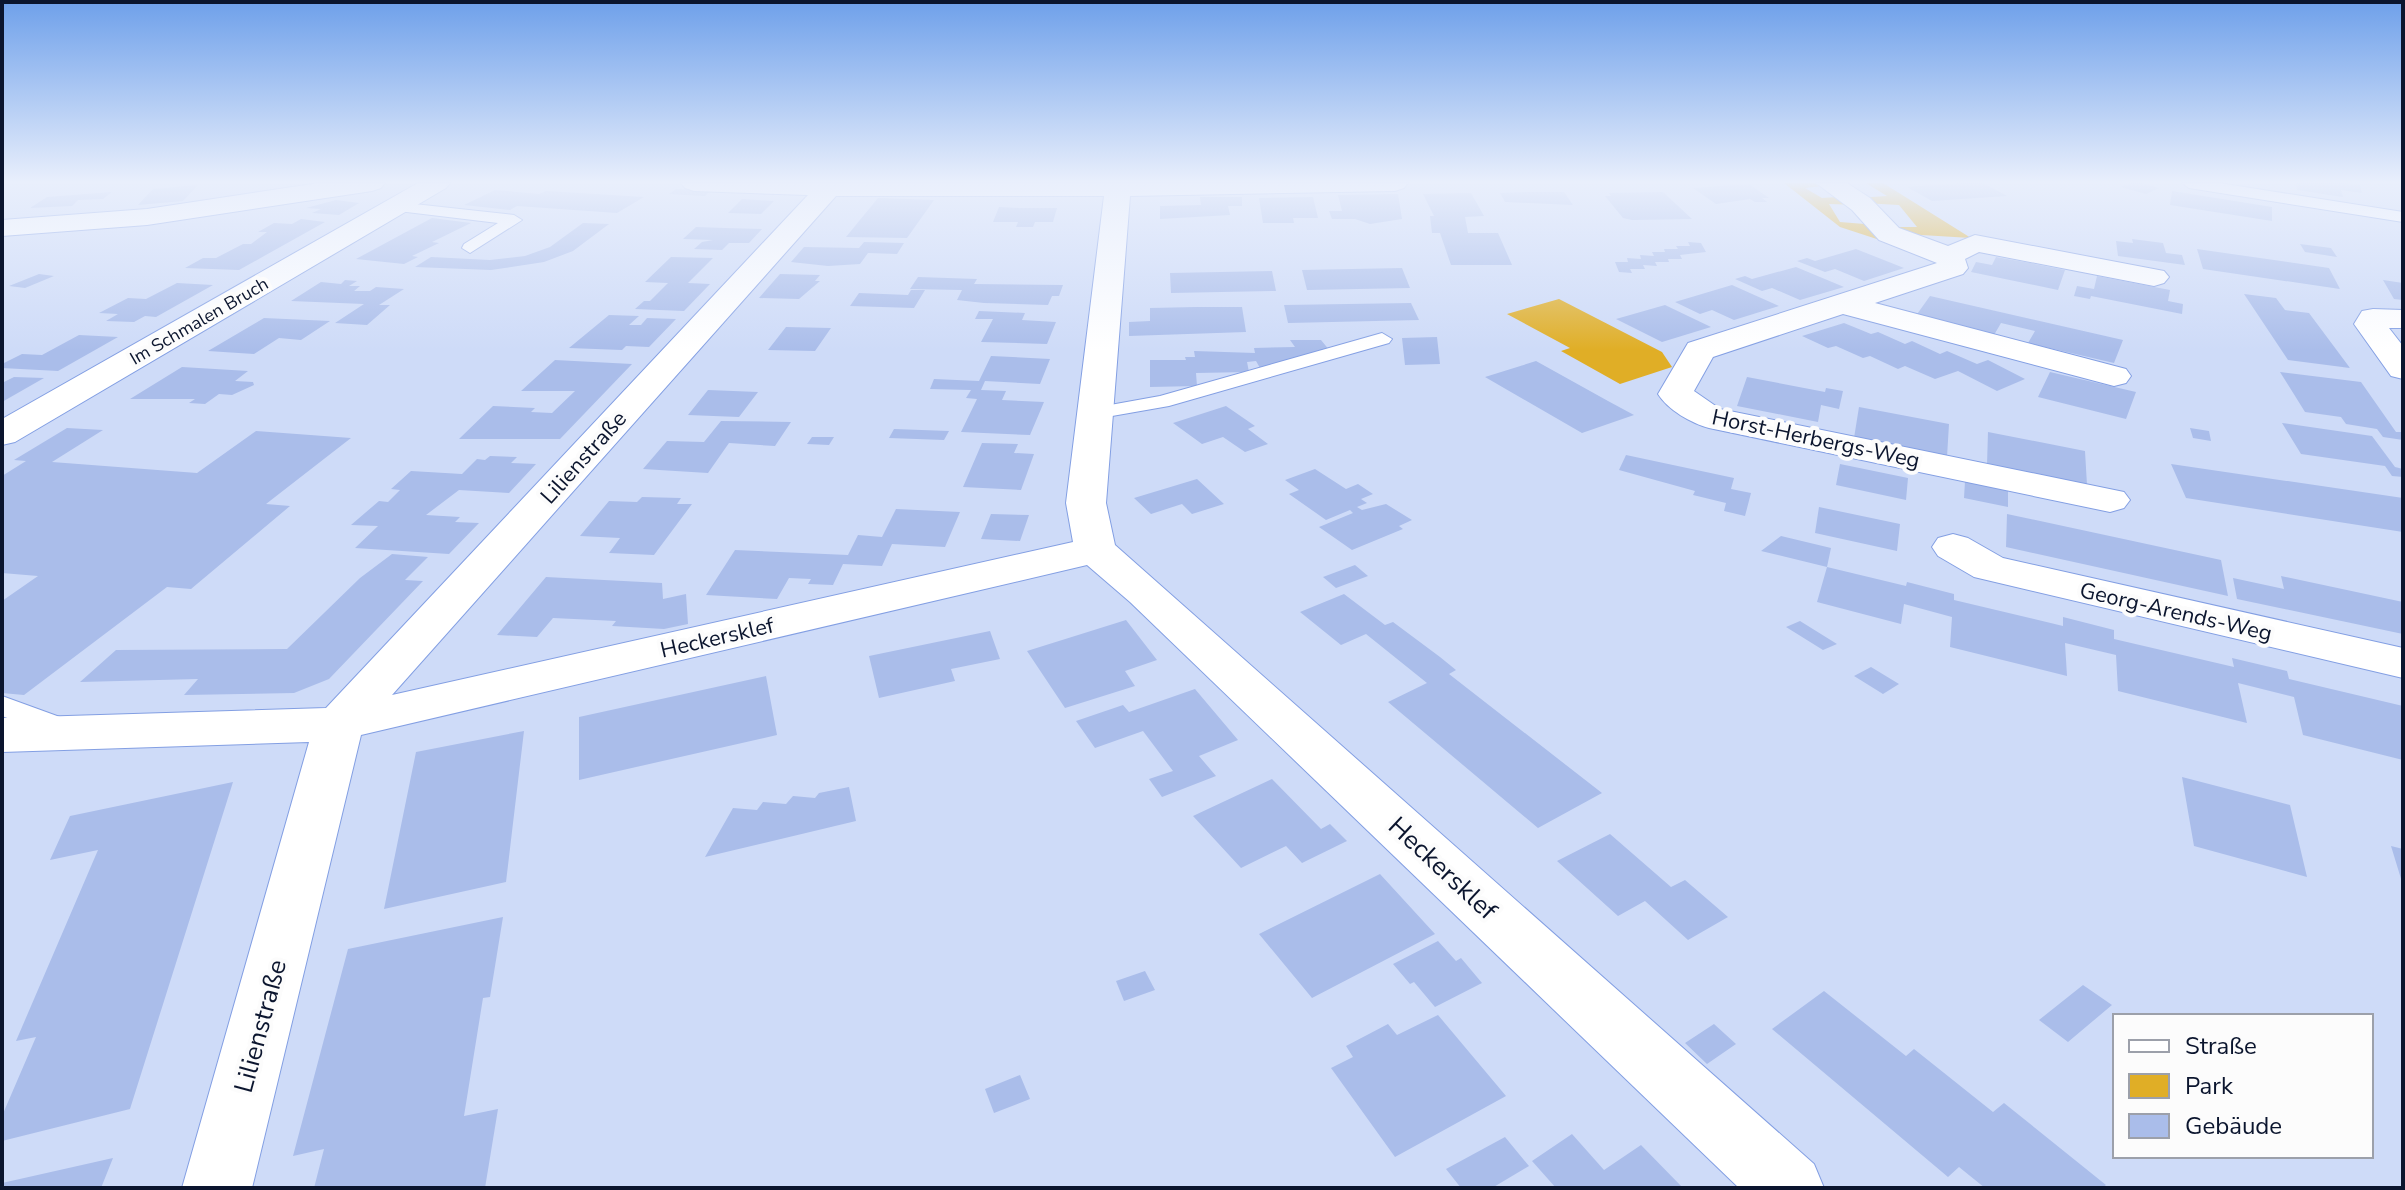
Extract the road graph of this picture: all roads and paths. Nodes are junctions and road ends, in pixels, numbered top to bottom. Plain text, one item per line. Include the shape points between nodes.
1 (341, 239) edge
2 (485, 239) edge
3 (783, 239) edge
4 (1113, 239) edge
5 (1902, 239) edge
6 (470, 248) dead end
7 (1950, 256) junction
8 (2154, 277) dead end
9 (1842, 304) junction
10 (2403, 319) edge
11 (1382, 339) dead end
12 (2403, 369) edge
13 (2114, 376) dead end
14 (1095, 413) junction
15 (2, 434) edge
16 (2110, 500) dead end
17 (1953, 547) dead end
18 (1095, 550) junction
19 (2403, 663) edge
20 (2, 705) edge
21 (339, 724) junction
22 (70, 731) junction
23 (2, 735) edge
24 (217, 1188) edge
25 (1789, 1188) edge

1 - 15 street, Im Schmalen Bruch
2 - 6 lane
3 - 21 street, Lilienstraße
4 - 14 street
5 - 7 street
7 - 8 street, Horst-Herbergs-Weg via 1975,243
7 - 9 street, Horst-Herbergs-Weg via 1953,268
9 - 13 street
9 - 16 street, Horst-Herbergs-Weg via 1700,350 1675,394 1709,417
10 - 12 street via 2373,318 2370,324
11 - 14 lane via 1162,402
14 - 18 street via 1086,503
17 - 19 street, Georg-Arends-Weg via 1989,568
18 - 21 street, Heckersklef
18 - 25 street, Heckersklef
20 - 22 lane
21 - 22 street
21 - 24 street, Lilienstraße
22 - 23 street

